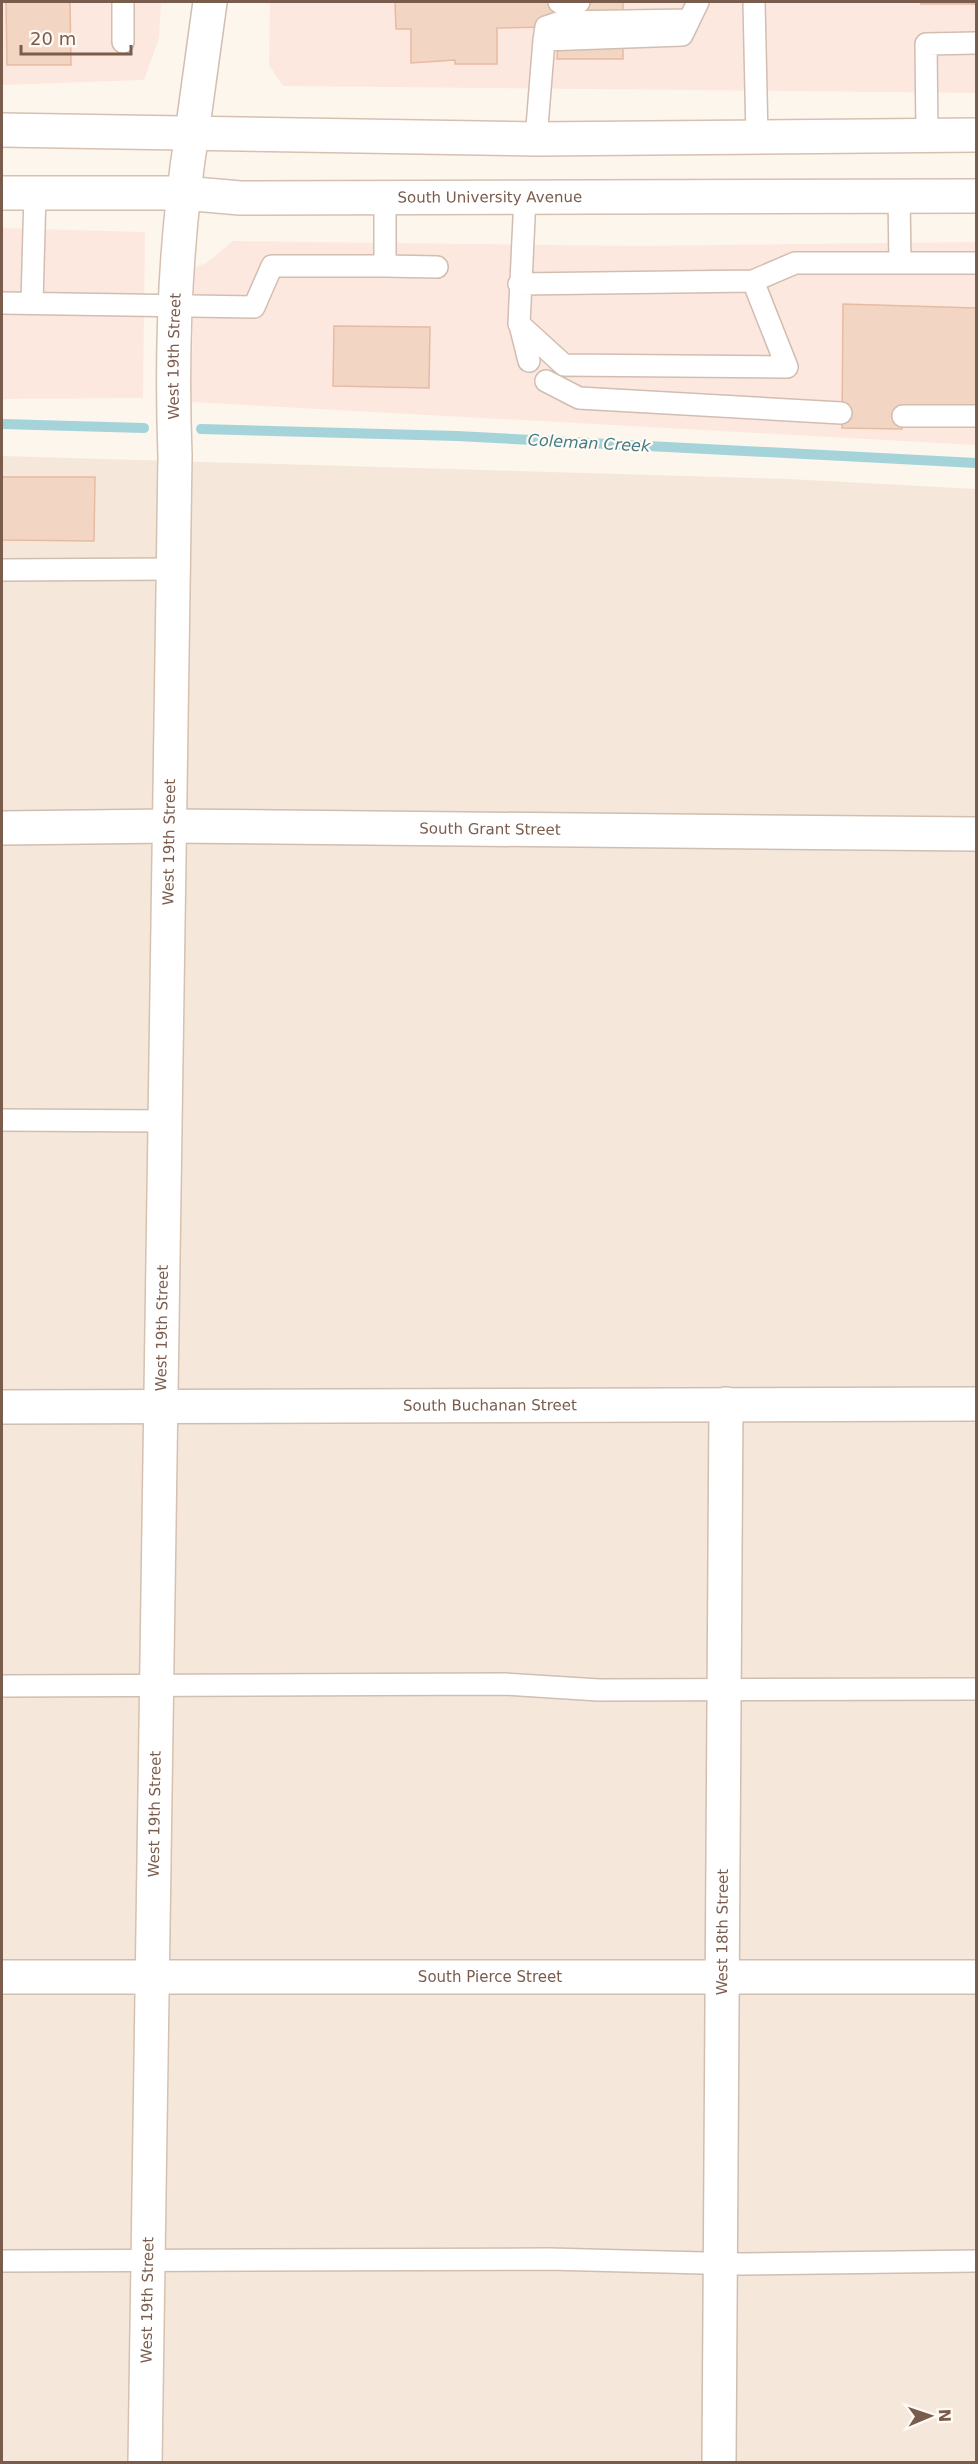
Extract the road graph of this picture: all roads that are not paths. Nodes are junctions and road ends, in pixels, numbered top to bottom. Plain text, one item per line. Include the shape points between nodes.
1 (123, 2) edge
2 (210, 2) edge
3 (559, 2) edge
4 (579, 2) edge
5 (754, 2) edge
6 (693, 11) edge
7 (123, 42) dead end
8 (976, 43) edge
9 (2, 130) edge
10 (192, 133) junction
11 (927, 135) junction
12 (976, 135) edge
13 (757, 138) junction
14 (536, 139) junction
15 (183, 193) junction
16 (2, 194) edge
17 (35, 194) junction
18 (899, 196) junction
19 (976, 196) edge
20 (385, 197) junction
21 (525, 197) junction
22 (900, 263) junction
23 (976, 263) edge
24 (386, 267) junction
25 (437, 267) dead end
26 (753, 281) junction
27 (519, 284) junction
28 (2, 303) edge
29 (32, 303) junction
30 (175, 305) junction
31 (519, 324) junction
32 (529, 361) dead end
33 (546, 381) dead end
34 (842, 413) dead end
35 (903, 416) dead end
36 (976, 416) edge
37 (172, 569) junction
38 (2, 570) edge
39 (169, 826) junction
40 (2, 828) edge
41 (976, 834) edge
42 (2, 1120) edge
43 (165, 1121) junction
44 (726, 1404) junction
45 (976, 1404) edge
46 (2, 1407) edge
47 (161, 1408) junction
48 (2, 1686) edge
49 (156, 1687) junction
50 (724, 1688) junction
51 (976, 1689) edge
52 (2, 1977) edge
53 (976, 1977) edge
54 (152, 1978) junction
55 (722, 1978) junction
56 (148, 2260) junction
57 (2, 2261) edge
58 (976, 2261) edge
59 (720, 2262) junction
60 (145, 2463) edge
61 (719, 2463) edge

1 - 7 lane
2 - 10 street, West 19th Street
3 - 4 lane
5 - 13 lane
6 - 14 lane via 682,35 544,40
8 - 11 lane via 926,44
9 - 10 street
10 - 14 street
10 - 15 street, West 19th Street
11 - 12 street
11 - 13 street
13 - 14 street
15 - 17 street, South University Avenue
15 - 20 street, South University Avenue via 240,198
15 - 30 street, West 19th Street
16 - 17 street, South University Avenue
17 - 29 lane
18 - 19 street, South University Avenue
18 - 21 street, South University Avenue
18 - 22 lane
20 - 21 street, South University Avenue
20 - 24 lane
21 - 27 lane
22 - 23 lane
22 - 26 lane via 795,263
24 - 25 lane
24 - 30 lane via 272,266 254,307
26 - 27 lane
26 - 31 lane via 787,368 564,365
27 - 31 lane
28 - 29 lane
29 - 30 lane
30 - 37 street, West 19th Street
31 - 32 lane
33 - 34 lane via 579,398
35 - 36 lane
37 - 38 lane
37 - 39 street, West 19th Street
39 - 40 street, South Grant Street
39 - 41 street, South Grant Street
39 - 43 street, West 19th Street
42 - 43 lane
43 - 47 street, West 19th Street
44 - 45 street, South Buchanan Street
44 - 47 street, South Buchanan Street
44 - 50 street, West 18th Street
46 - 47 street, South Buchanan Street
47 - 49 street, West 19th Street
48 - 49 lane
49 - 50 lane via 505,1684 599,1690
49 - 54 street, West 19th Street
50 - 51 lane
50 - 55 street, West 18th Street
52 - 54 street, South Pierce Street
53 - 55 street, South Pierce Street
54 - 55 street, South Pierce Street
54 - 56 street, West 19th Street
55 - 59 street, West 18th Street
56 - 57 lane
56 - 59 lane
56 - 60 street, West 19th Street
58 - 59 lane
59 - 61 street, West 18th Street

